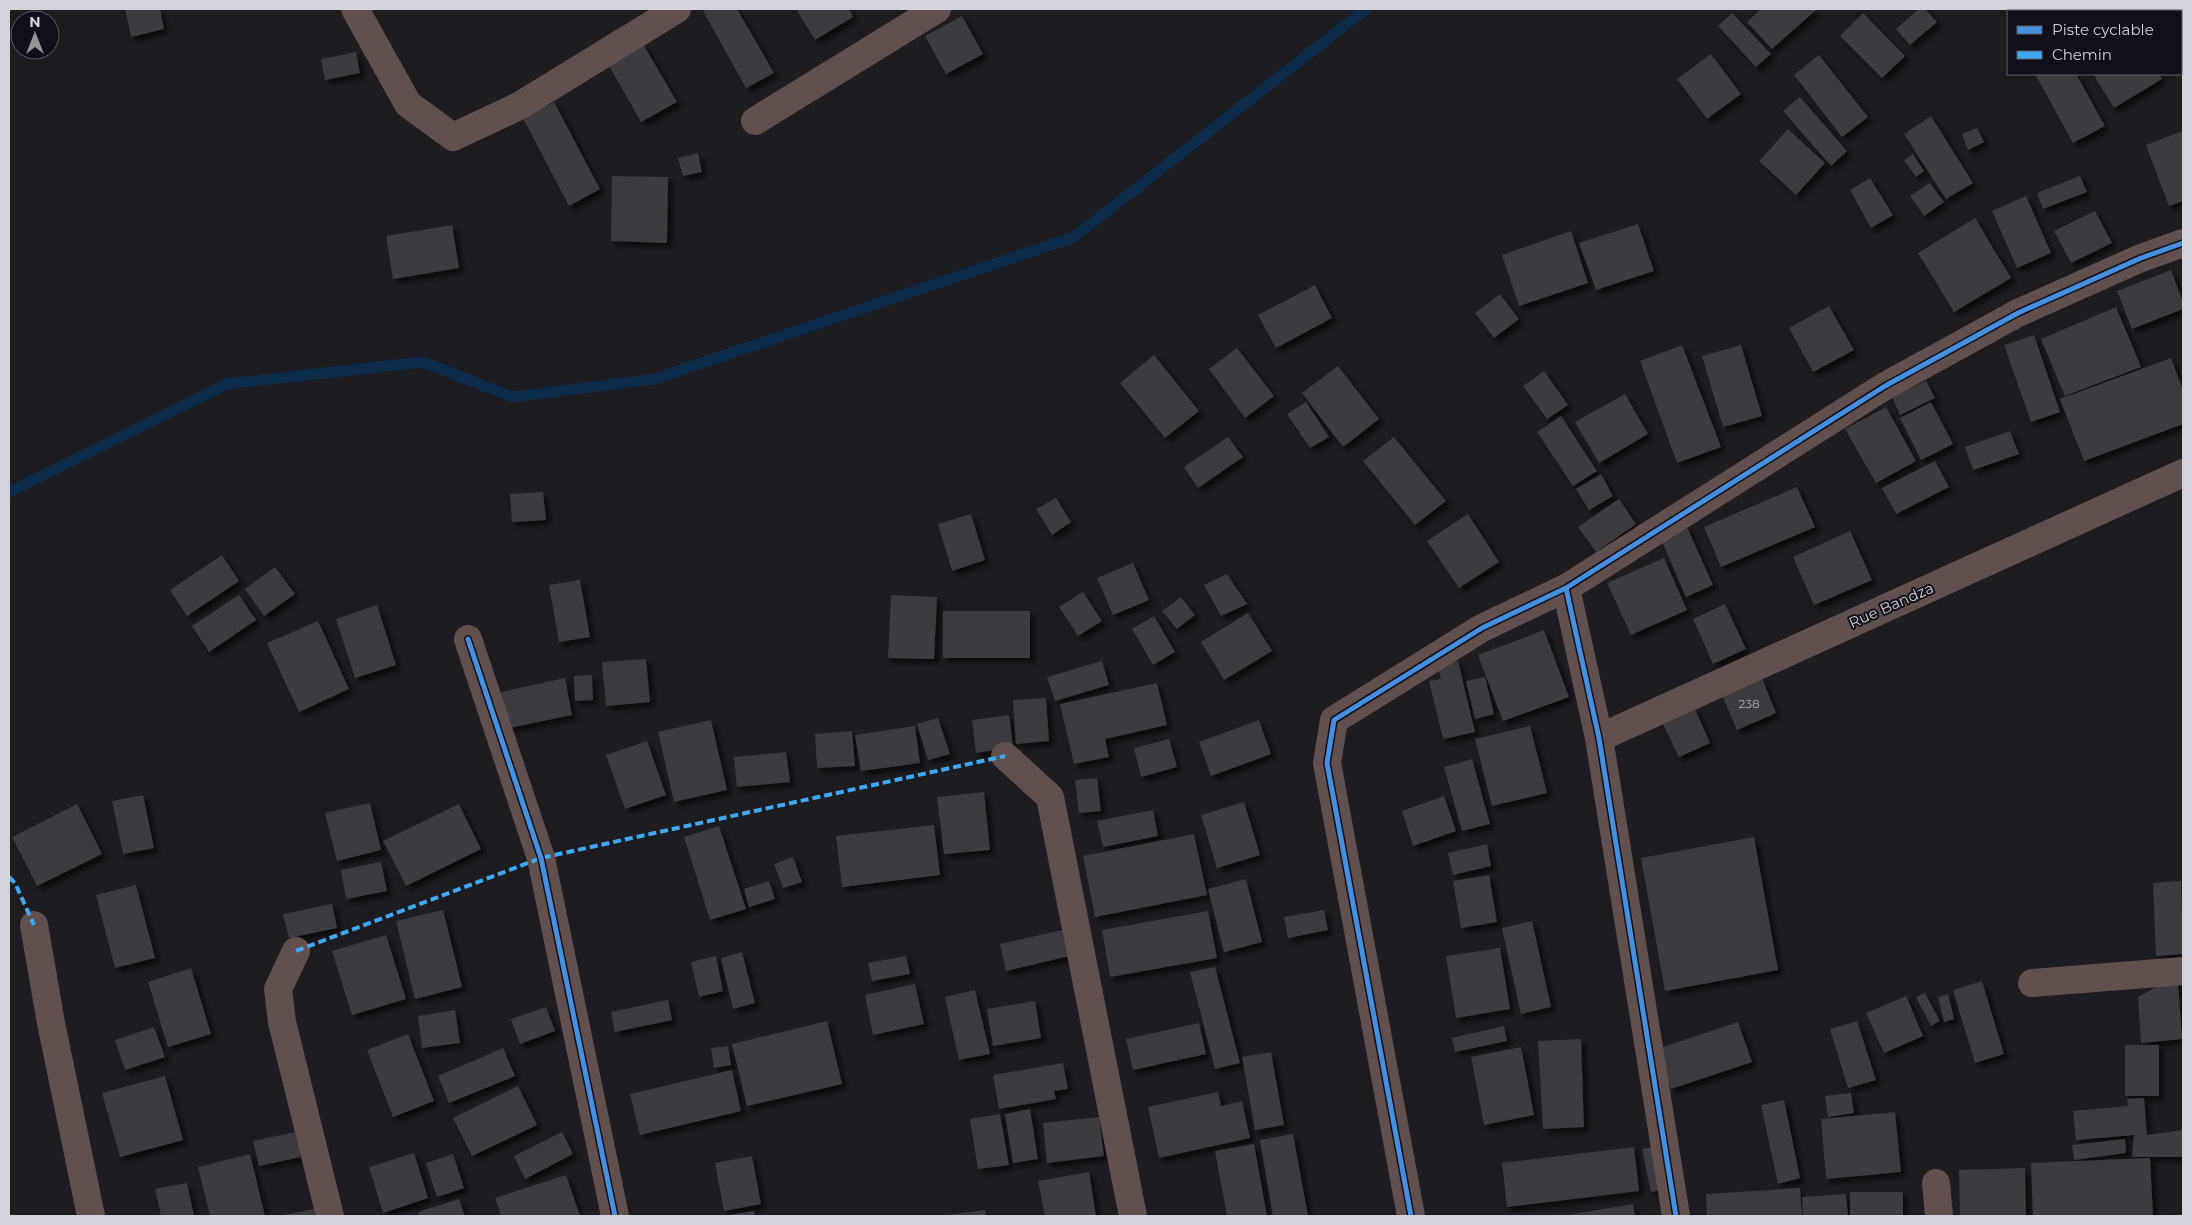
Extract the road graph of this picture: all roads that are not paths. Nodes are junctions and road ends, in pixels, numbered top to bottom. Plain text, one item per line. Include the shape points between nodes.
1 (355, 9) edge
2 (677, 9) edge
3 (937, 9) edge
4 (755, 120) dead end
5 (2183, 243) edge
6 (2183, 473) edge
7 (1566, 588) junction
8 (468, 639) dead end
9 (1599, 738) junction
10 (1004, 756) dead end
11 (34, 925) dead end
12 (296, 950) dead end
13 (2183, 971) edge
14 (2032, 983) dead end
15 (1936, 1183) dead end
16 (91, 1216) edge
17 (330, 1216) edge
18 (615, 1216) edge
19 (1133, 1216) edge
20 (1411, 1216) edge
21 (1676, 1216) edge
22 (1939, 1216) edge

1 - 2 street via 408,104 453,136 519,106
3 - 4 street
5 - 7 street via 2141,258 2018,313 1885,386
6 - 9 street, Rue Bandza
7 - 9 street
7 - 20 street via 1482,628 1334,720 1327,763
8 - 18 street via 541,858
9 - 21 street
10 - 19 street via 1050,797
11 - 16 street via 50,1023
12 - 17 street via 278,989 282,1022
13 - 14 street
15 - 22 street

